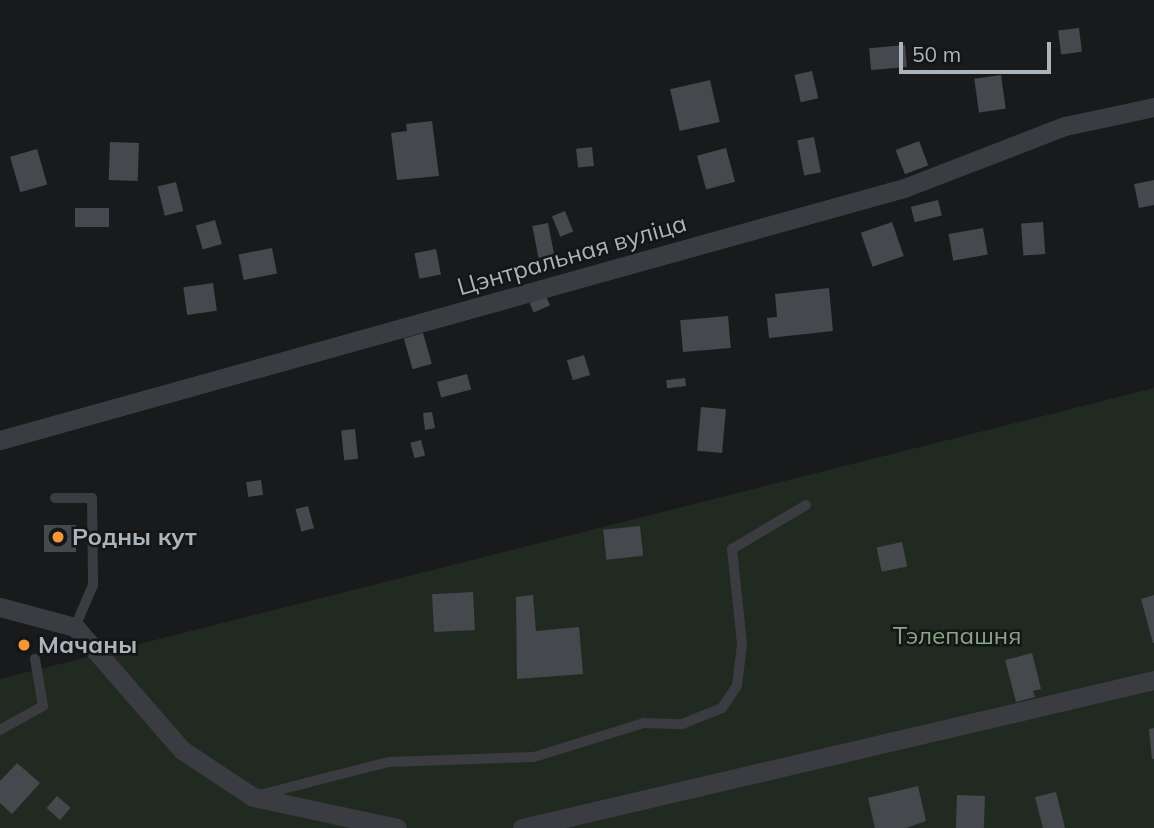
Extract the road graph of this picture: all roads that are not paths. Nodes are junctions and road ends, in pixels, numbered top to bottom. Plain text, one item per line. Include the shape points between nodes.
1 (1154, 107) edge
2 (0, 440) edge
3 (55, 498) dead end
4 (807, 505) dead end
5 (0, 607) edge
6 (75, 626) junction
7 (35, 659) dead end
8 (1154, 680) edge
9 (0, 730) edge
10 (253, 797) junction
11 (397, 828) edge
12 (522, 828) edge

1 - 2 street, Цэнтральная вуліца via 1065,126 904,188
3 - 6 lane via 92,498 93,585
4 - 10 lane via 732,549 742,643 737,686 722,708 682,724 644,723 534,757 389,762
5 - 6 street
6 - 10 street via 181,750
7 - 9 lane via 43,706
8 - 12 street
10 - 11 street

